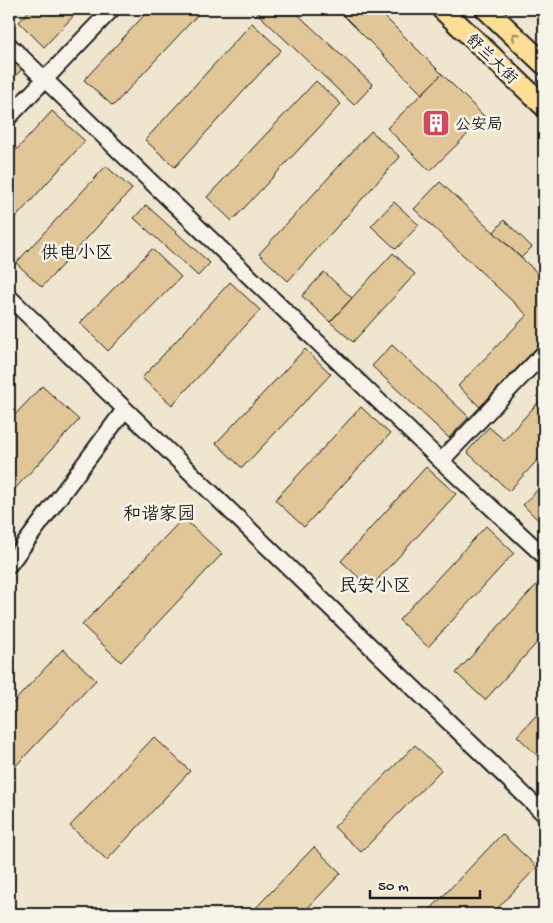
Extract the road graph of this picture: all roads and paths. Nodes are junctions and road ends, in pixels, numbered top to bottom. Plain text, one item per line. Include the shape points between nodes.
1 (112, 9) edge
2 (442, 9) edge
3 (486, 9) edge
4 (9, 45) edge
5 (544, 64) edge
6 (45, 80) junction
7 (544, 106) edge
8 (9, 117) edge
9 (9, 297) edge
10 (544, 353) edge
11 (125, 409) junction
12 (441, 461) junction
13 (544, 556) edge
14 (9, 565) edge
15 (544, 814) edge

1 - 6 street
2 - 7 main road, 舒兰大街
5 -> 3 main road, 舒兰大街
4 - 6 street
6 - 8 street
6 - 12 street
9 - 11 street
10 - 12 street
11 - 14 street
11 - 15 street
12 - 13 street

